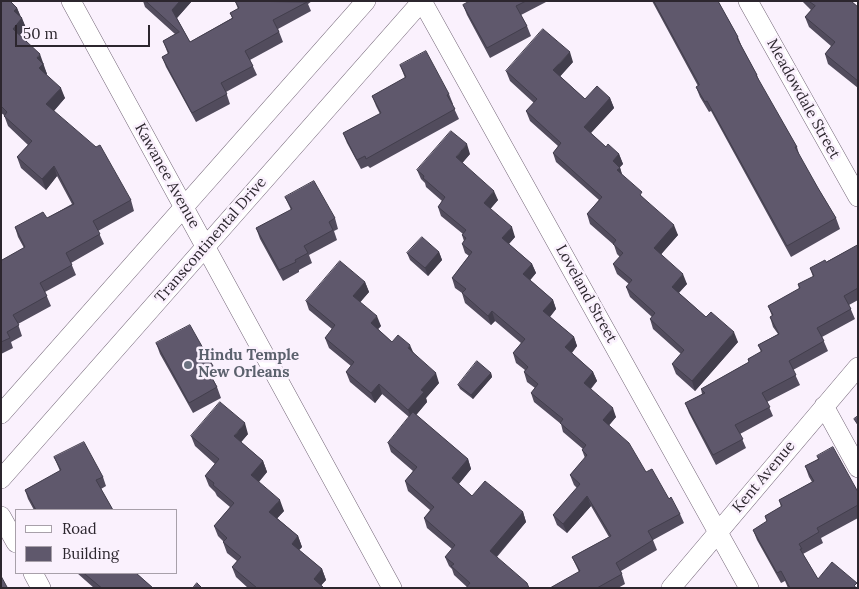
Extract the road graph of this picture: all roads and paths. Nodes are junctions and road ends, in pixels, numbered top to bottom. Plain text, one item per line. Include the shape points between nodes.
1 (71, 1) edge
2 (366, 1) edge
3 (422, 1) edge
4 (748, 1) edge
5 (858, 197) edge
6 (184, 208) junction
7 (205, 246) junction
8 (858, 368) edge
9 (824, 406) junction
10 (1, 414) edge
11 (858, 468) edge
12 (1, 479) edge
13 (1, 516) edge
14 (718, 532) junction
15 (15, 541) edge
16 (34, 574) edge
17 (41, 588) edge
18 (392, 588) edge
19 (671, 588) edge
20 (749, 588) edge

1 - 6 street, Kawanee Avenue
2 - 6 street
3 - 7 street, Transcontinental Drive
3 - 14 street, Loveland Street
4 - 5 street, Meadowdale Street
6 - 7 street, Kawanee Avenue
6 - 10 street
7 - 12 street, Transcontinental Drive
7 - 18 street, Kawanee Avenue
8 - 9 street, Kent Avenue
9 - 11 street
9 - 14 street, Kent Avenue
13 - 15 street
14 - 19 street, Kent Avenue
14 - 20 street, Loveland Street
16 - 17 street

